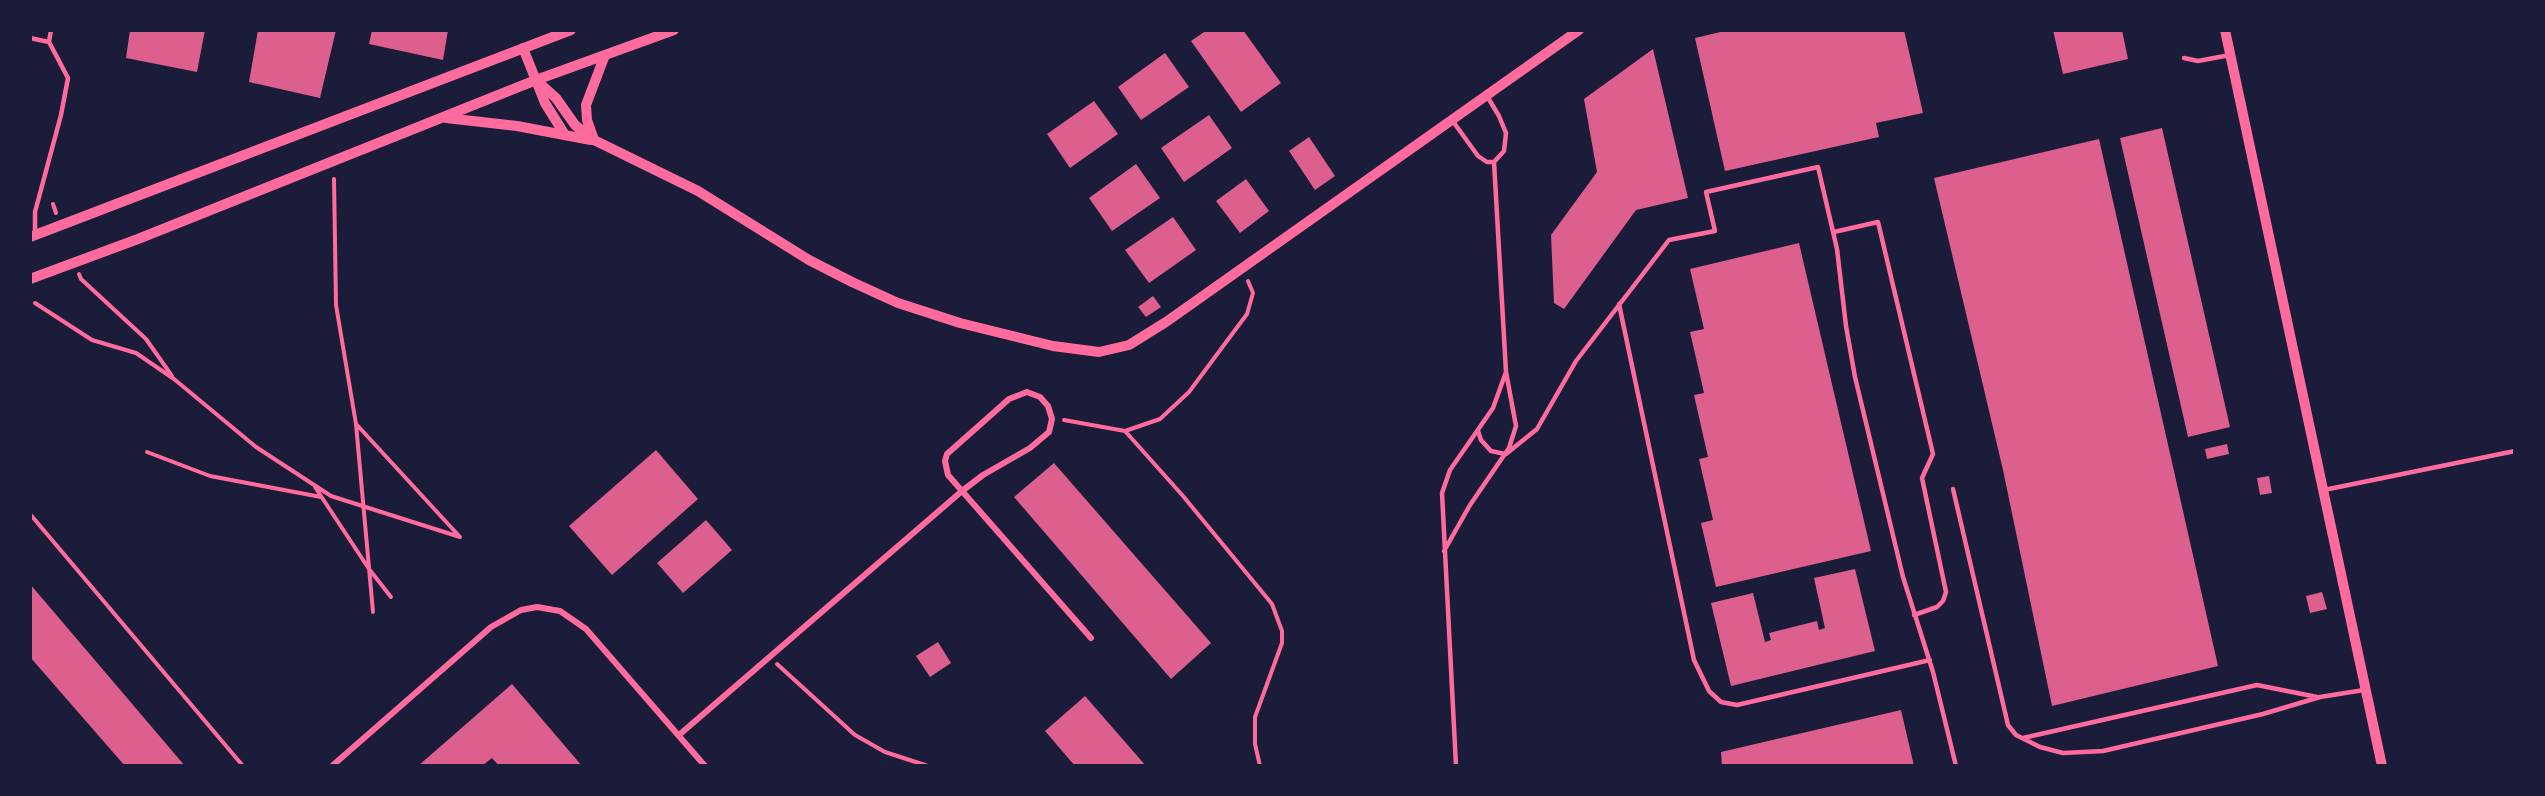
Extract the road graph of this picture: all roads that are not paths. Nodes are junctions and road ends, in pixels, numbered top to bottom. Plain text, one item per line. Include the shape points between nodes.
1 (51, 30) edge
2 (572, 30) edge
3 (674, 30) edge
4 (1579, 30) edge
5 (2225, 30) edge
6 (30, 38) edge
7 (49, 42) junction
8 (523, 48) junction
9 (605, 55) junction
10 (2230, 55) junction
11 (2184, 58) dead end
12 (536, 80) junction
13 (1486, 96) junction
14 (443, 118) junction
15 (1452, 120) junction
16 (565, 135) junction
17 (594, 140) junction
18 (1494, 162) junction
19 (1834, 232) junction
20 (32, 236) edge
21 (30, 279) edge
22 (1619, 304) junction
23 (1506, 372) junction
24 (1478, 430) junction
25 (2515, 451) edge
26 (1506, 454) junction
27 (1953, 489) dead end
28 (2323, 490) junction
29 (962, 491) junction
30 (1444, 551) junction
31 (1914, 615) junction
32 (1091, 638) dead end
33 (1930, 660) junction
34 (2366, 690) junction
35 (2320, 697) junction
36 (679, 735) junction
37 (2023, 738) junction
38 (332, 766) edge
39 (705, 766) edge
40 (1456, 766) edge
41 (1956, 766) edge
42 (2382, 766) edge

1 - 7 lane
2 - 8 street
3 - 9 street
4 - 13 street
5 - 10 street
6 - 7 lane
7 - 20 lane via 68,78
8 - 12 street
8 - 20 street
9 - 12 street
9 - 17 street via 586,100 586,120
10 - 11 lane via 2198,61
10 - 28 street
12 - 14 street
12 - 16 street
12 - 17 street via 575,125
13 - 15 street
13 - 18 lane via 1506,133 1504,151
14 - 16 street
14 - 21 street
15 - 17 street via 1166,322 1122,348 1090,352 930,315 875,293 809,260 698,191
15 - 18 lane via 1479,156
16 - 17 street
18 - 23 lane
19 - 22 lane via 1818,167 1706,192 1715,231 1669,240
19 - 31 lane via 1855,376
19 - 31 lane via 1878,222 1933,454 1923,478 1946,592 1937,607
22 - 26 lane via 1576,361 1537,429
22 - 33 lane via 1695,660 1709,691 1721,702 1737,705
23 - 24 lane via 1498,400
23 - 26 lane via 1516,426
24 - 26 lane via 1491,451
24 - 30 lane via 1444,481
25 - 28 lane
26 - 30 lane
27 - 37 lane via 2008,725
28 - 34 street
29 - 29 street via 1049,432 1052,419 1045,402 1034,394 1020,393 947,454 948,475
29 - 32 street
29 - 36 street
30 - 40 lane
31 - 33 lane
33 - 41 lane
34 - 35 lane
34 - 42 street
35 - 37 lane via 2257,685
35 - 37 lane via 2103,751 2054,752
36 - 38 street via 579,622 560,611 537,607 513,613 491,627
36 - 39 street

